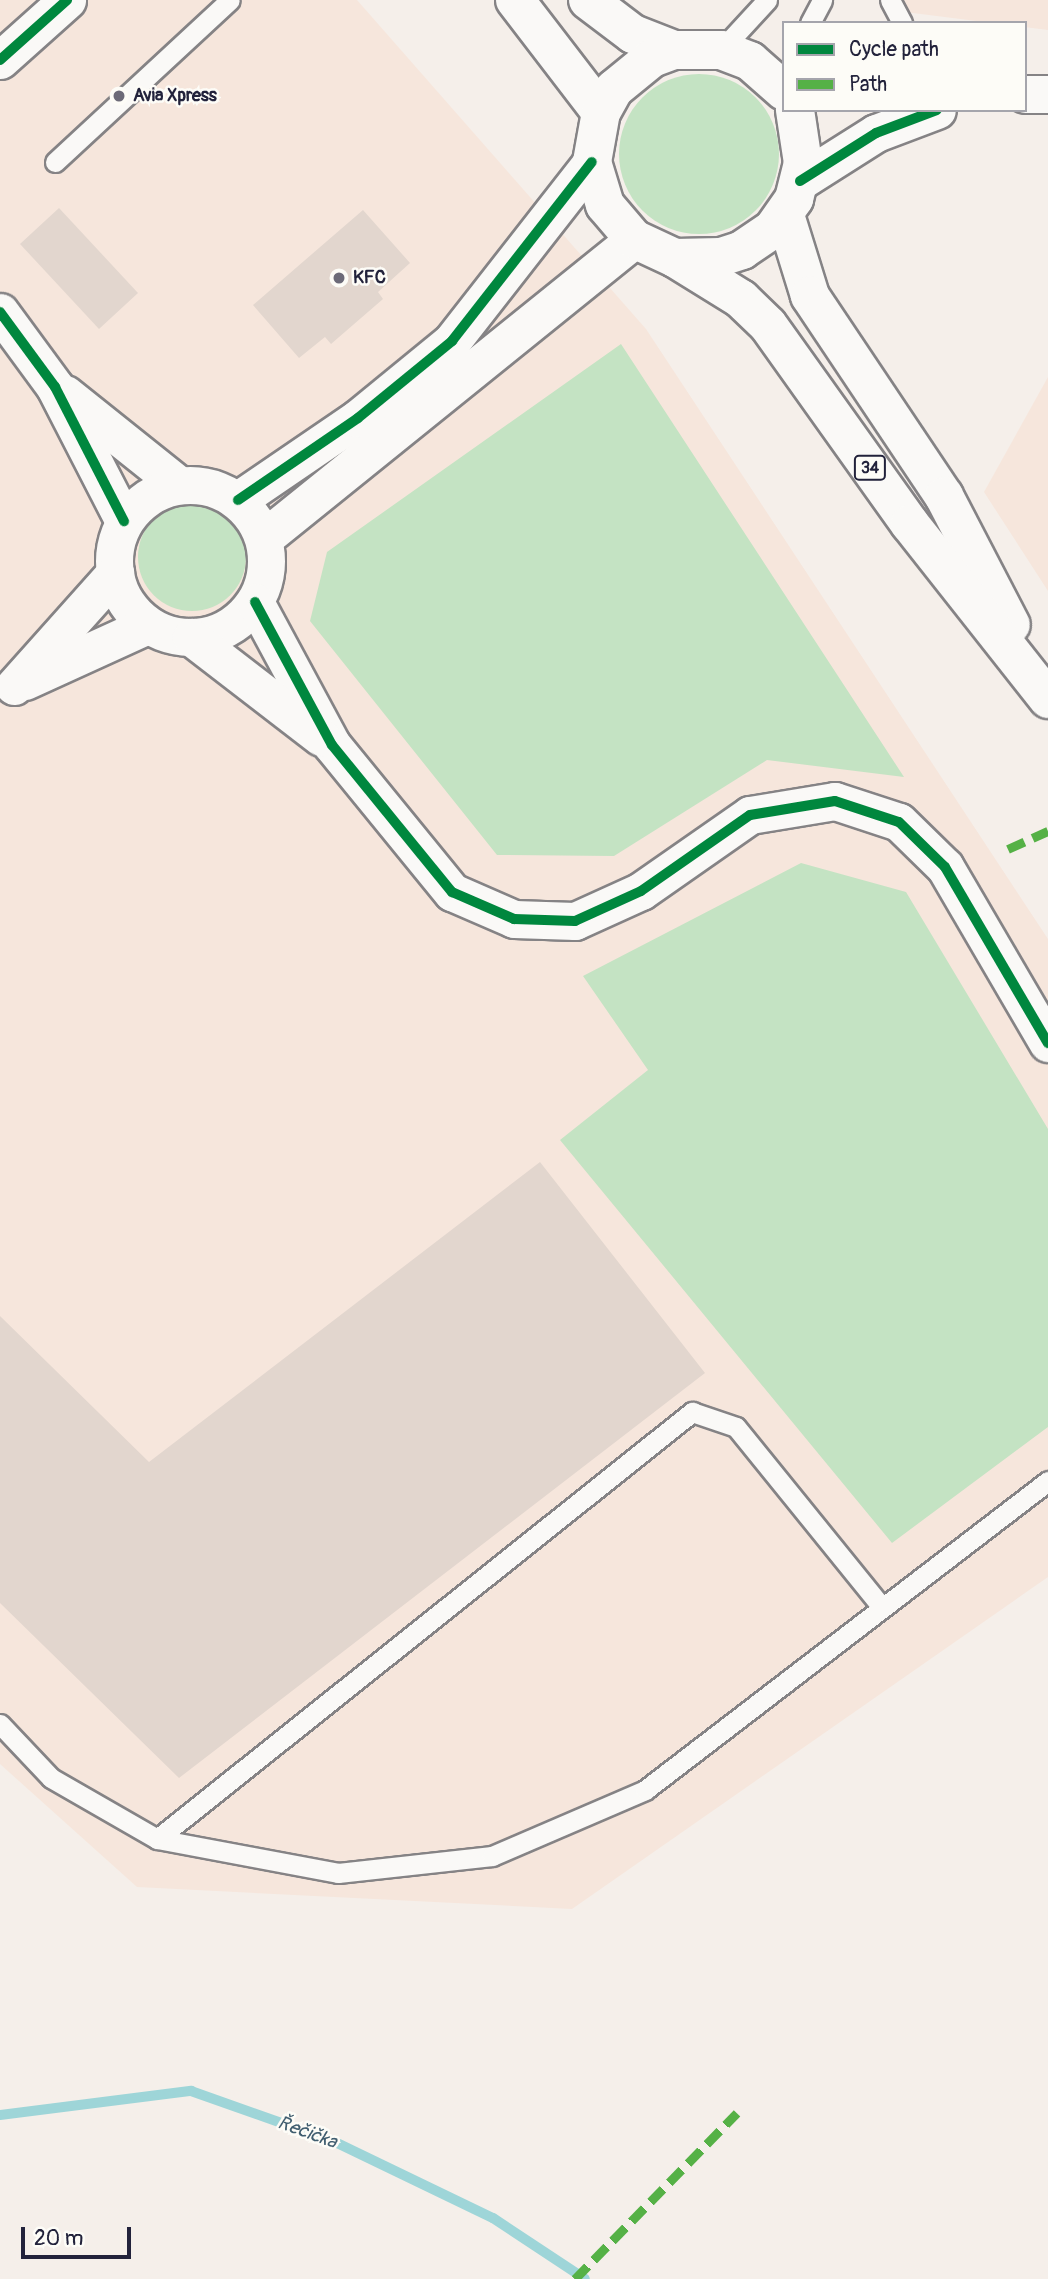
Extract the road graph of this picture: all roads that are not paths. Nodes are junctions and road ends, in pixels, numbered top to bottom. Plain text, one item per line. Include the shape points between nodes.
1 (67, 0) edge
2 (230, 0) edge
3 (516, 0) edge
4 (588, 0) edge
5 (767, 0) edge
6 (822, 0) edge
7 (890, 0) edge
8 (811, 21) edge
9 (901, 21) edge
10 (674, 50) junction
11 (721, 50) junction
12 (0, 60) edge
13 (782, 89) edge
14 (1027, 94) edge
15 (1048, 94) edge
16 (601, 111) junction
17 (796, 112) edge
18 (932, 112) edge
19 (55, 162) dead end
20 (592, 162) junction
21 (792, 198) junction
22 (634, 239) junction
23 (675, 258) junction
24 (0, 312) edge
25 (55, 387) junction
26 (179, 485) junction
27 (238, 500) junction
28 (124, 521) junction
29 (264, 538) junction
30 (115, 573) junction
31 (255, 602) junction
32 (148, 625) junction
33 (191, 637) junction
34 (1048, 699) edge
35 (332, 746) junction
36 (1048, 1043) edge
37 (1048, 1481) edge
38 (881, 1606) junction
39 (0, 1724) edge
40 (157, 1839) junction

1 - 12 street
2 - 19 lane
3 - 16 main road
4 - 10 main road via 633,34
5 - 11 lane
6 - 8 lane
7 - 9 lane
10 - 11 main road
10 - 16 main road via 632,71
11 - 13 main road via 750,61
14 - 15 street
16 - 20 main road
17 - 21 main road via 804,145
18 - 21 street via 876,133
20 - 22 main road via 605,205
20 - 27 street via 452,341 358,418
21 - 23 main road via 743,250 709,259
21 - 34 main road, 34 via 810,296 944,496
22 - 23 main road
22 - 29 street
23 - 34 main road, 34 via 741,299 768,325 910,524
24 - 25 street
25 - 26 street
25 - 28 street
26 - 27 street via 210,487
26 - 28 street via 148,497
27 - 29 street
28 - 30 street
29 - 31 street via 264,582
30 - 32 street via 126,603
30 - 32 street via 15,686
31 - 33 street via 216,633
31 - 35 street
32 - 33 street
33 - 35 street
35 - 36 street via 452,892 514,919 575,921 640,891 750,815 835,801 899,822 945,867
37 - 38 lane
38 - 40 lane via 645,1790 492,1856 338,1873
38 - 40 lane via 736,1427 692,1412
39 - 40 lane via 51,1778

